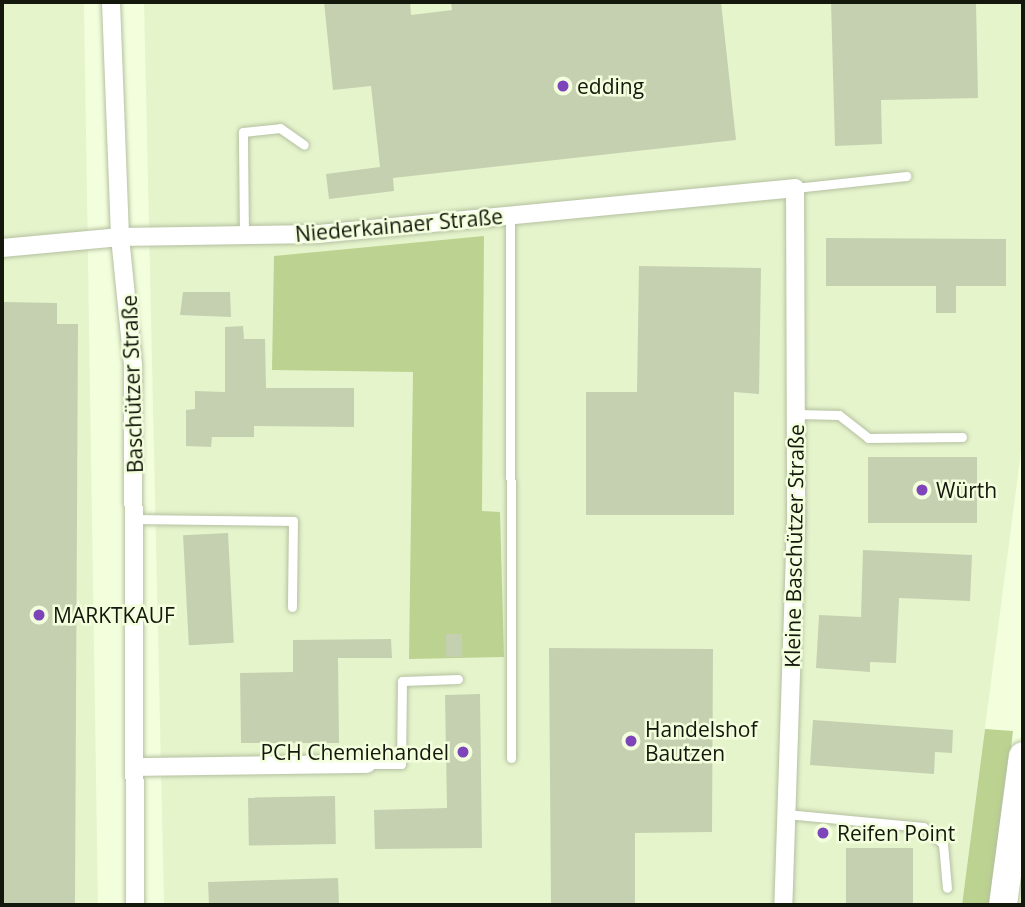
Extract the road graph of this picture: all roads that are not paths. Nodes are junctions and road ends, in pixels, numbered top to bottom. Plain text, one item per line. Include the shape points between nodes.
1 (111, 2) edge
2 (304, 145) dead end
3 (906, 176) dead end
4 (795, 188) junction
5 (510, 215) junction
6 (120, 237) junction
7 (244, 237) junction
8 (2, 248) edge
9 (797, 414) junction
10 (962, 437) dead end
11 (135, 519) junction
12 (292, 607) dead end
13 (458, 679) dead end
14 (1023, 756) edge
15 (511, 758) dead end
16 (367, 764) joint
17 (138, 766) junction
18 (786, 814) junction
19 (947, 888) dead end
20 (135, 905) edge
21 (783, 905) edge
22 (1003, 905) edge

1 - 6 street, Baschützer Straße
2 - 7 lane via 280,128 243,132
3 - 4 lane
4 - 5 street, Niederkainaer Straße
4 - 9 street, Kleine Baschützer Straße
5 - 7 street, Niederkainaer Straße
5 - 15 lane
6 - 7 street, Niederkainaer Straße
6 - 8 street, Niederkainaer Straße
6 - 11 street, Baschützer Straße via 130,286
9 - 10 lane via 839,415 868,438
9 - 18 street, Kleine Baschützer Straße
11 - 12 lane via 293,521
11 - 17 street, Baschützer Straße
13 - 16 lane via 402,681 401,764
14 - 22 main road
16 - 17 street
17 - 20 street, Baschützer Straße
18 - 19 lane via 923,827 943,844
18 - 21 street, Kleine Baschützer Straße

